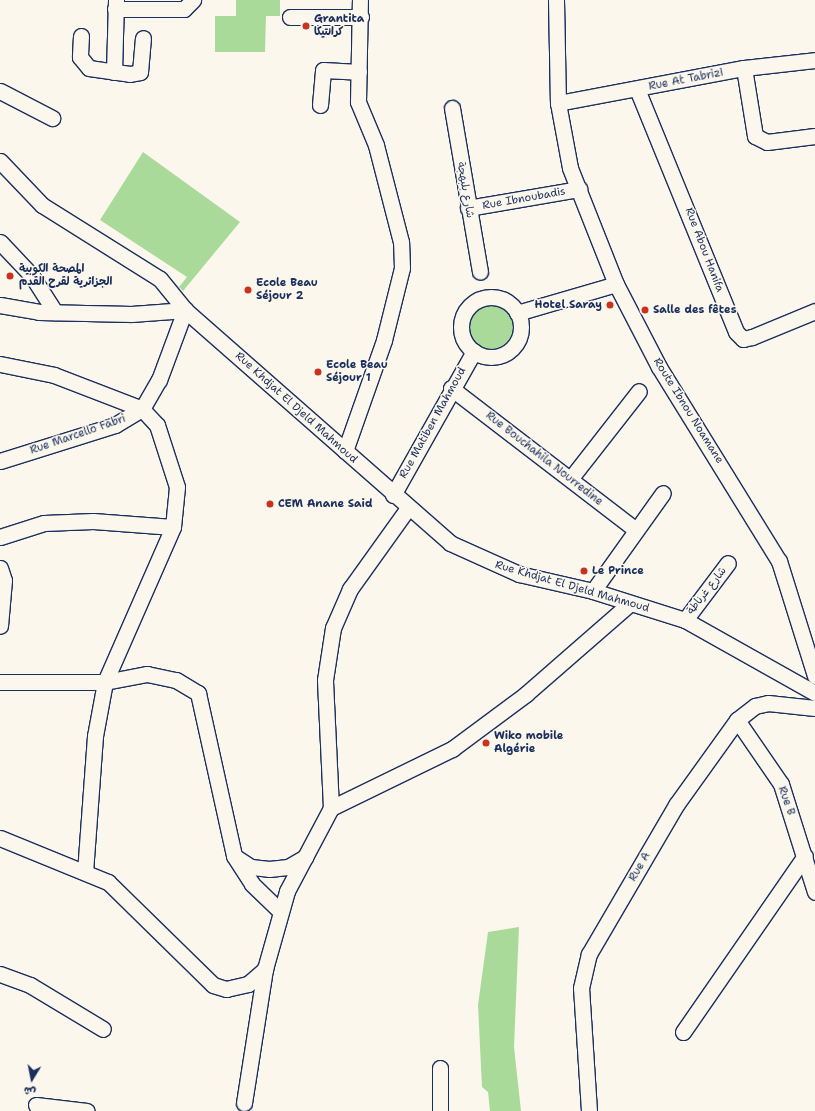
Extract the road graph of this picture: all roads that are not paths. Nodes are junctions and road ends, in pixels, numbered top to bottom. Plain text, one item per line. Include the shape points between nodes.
1 (193, 0) edge
2 (360, 0) edge
3 (556, 0) edge
4 (116, 4) edge
5 (290, 17) dead end
6 (361, 17) junction
7 (81, 36) dead end
8 (142, 38) dead end
9 (815, 60) edge
10 (744, 68) junction
11 (114, 72) junction
12 (359, 72) junction
13 (637, 89) junction
14 (0, 91) edge
15 (558, 102) junction
16 (320, 105) dead end
17 (452, 108) dead end
18 (52, 118) dead end
19 (815, 136) edge
20 (0, 161) edge
21 (579, 189) junction
22 (468, 208) junction
23 (0, 242) edge
24 (480, 272) dead end
25 (616, 284) junction
26 (0, 305) edge
27 (185, 310) junction
28 (815, 311) edge
29 (55, 312) junction
30 (518, 313) junction
31 (474, 351) junction
32 (0, 364) edge
33 (451, 388) junction
34 (639, 392) dead end
35 (142, 409) junction
36 (345, 451) junction
37 (0, 461) edge
38 (571, 478) junction
39 (663, 493) dead end
40 (393, 495) junction
41 (408, 508) junction
42 (173, 527) junction
43 (636, 530) junction
44 (0, 537) edge
45 (728, 563) dead end
46 (0, 568) edge
47 (593, 591) junction
48 (629, 604) junction
49 (685, 620) junction
50 (0, 626) edge
51 (815, 676) edge
52 (0, 682) edge
53 (105, 682) junction
54 (815, 693) edge
55 (815, 708) edge
56 (737, 720) junction
57 (331, 808) junction
58 (0, 838) edge
59 (234, 856) junction
60 (806, 856) junction
61 (306, 857) junction
62 (85, 872) junction
63 (815, 892) edge
64 (280, 911) junction
65 (265, 969) junction
66 (0, 974) edge
67 (102, 1029) dead end
68 (683, 1032) dead end
69 (440, 1068) dead end
70 (244, 1103) dead end
71 (36, 1105) dead end
72 (87, 1111) edge
73 (440, 1111) edge
74 (588, 1111) edge

1 - 4 street via 184,9
2 - 6 street
3 - 15 street, Route Ibnou Noamane
4 - 11 street
5 - 6 street
6 - 12 street
7 - 11 street via 83,62 88,68
8 - 11 street via 140,72
9 - 10 street, Rue At Tabrizi
10 - 13 street, Rue At Tabrizi
10 - 19 street via 755,136 767,142
12 - 16 street via 323,70
12 - 36 street via 358,102 378,152 401,242 402,268 386,334
13 - 15 street, Rue At Tabrizi
13 - 28 street, Rue Abou Hanifa via 736,332 743,339 752,337
14 - 18 street via 40,115
15 - 21 street, Route Ibnou Noamane via 570,168
17 - 22 street, شارع بلبهجة
20 - 27 street, Rue Khdjat El Djeld Mahmoud via 42,205 160,279
21 - 22 street, Rue Ibnoubadis
21 - 25 street, Route Ibnou Noamane
22 - 24 street, شارع بلبهجة
23 - 29 street via 32,276
25 - 30 street
25 - 51 street, Route Ibnou Noamane via 659,367 779,561
26 - 29 street
27 - 29 street via 132,314
27 - 35 street, Rue Marcello Fabri via 159,380
27 - 36 street, Rue Khdjat El Djeld Mahmoud
30 - 31 street via 520,336 507,352 487,356
30 - 31 street via 506,301 496,297 480,299 471,304 464,313 462,334
31 - 33 street, Rue Matiben Mahmoud
32 - 35 street via 54,375
33 - 38 street, Rue Bouchahila Nourredine
33 - 40 street, Rue Matiben Mahmoud
34 - 38 street
35 - 37 street, Rue Marcello Fabri via 115,425
35 - 42 street via 157,425 177,487
36 - 40 street, Rue Khdjat El Djeld Mahmoud
38 - 43 street, Rue Bouchahila Nourredine
39 - 43 street
40 - 41 street, Rue Khdjat El Djeld Mahmoud
41 - 47 street, Rue Khdjat El Djeld Mahmoud via 450,543 483,561 518,574
41 - 57 street via 350,589 333,628 325,680
42 - 44 street via 93,521 44,523
42 - 53 street
43 - 47 street
45 - 49 street, شارع غرناطة
46 - 50 street via 4,580
47 - 48 street, Rue Khdjat El Djeld Mahmoud
48 - 49 street, Rue Khdjat El Djeld Mahmoud
48 - 57 street via 526,694 452,749
49 - 54 street, Rue Khdjat El Djeld Mahmoud
52 - 53 street
53 - 59 street via 146,674 176,680 198,694
53 - 62 street via 95,736
55 - 56 street, Rue A via 768,703 755,706
56 - 60 street, Rue B via 781,784
56 - 74 street, Rue A via 676,805 589,954 581,988
57 - 61 street
58 - 62 street
59 - 61 street via 251,867 269,870 288,867
59 - 64 street via 252,884
60 - 63 street, Rue B
60 - 68 street
61 - 64 street
62 - 65 street via 108,882 213,984 226,989 248,984
64 - 65 street
65 - 70 street
66 - 67 street via 30,985
69 - 73 street
71 - 72 street

